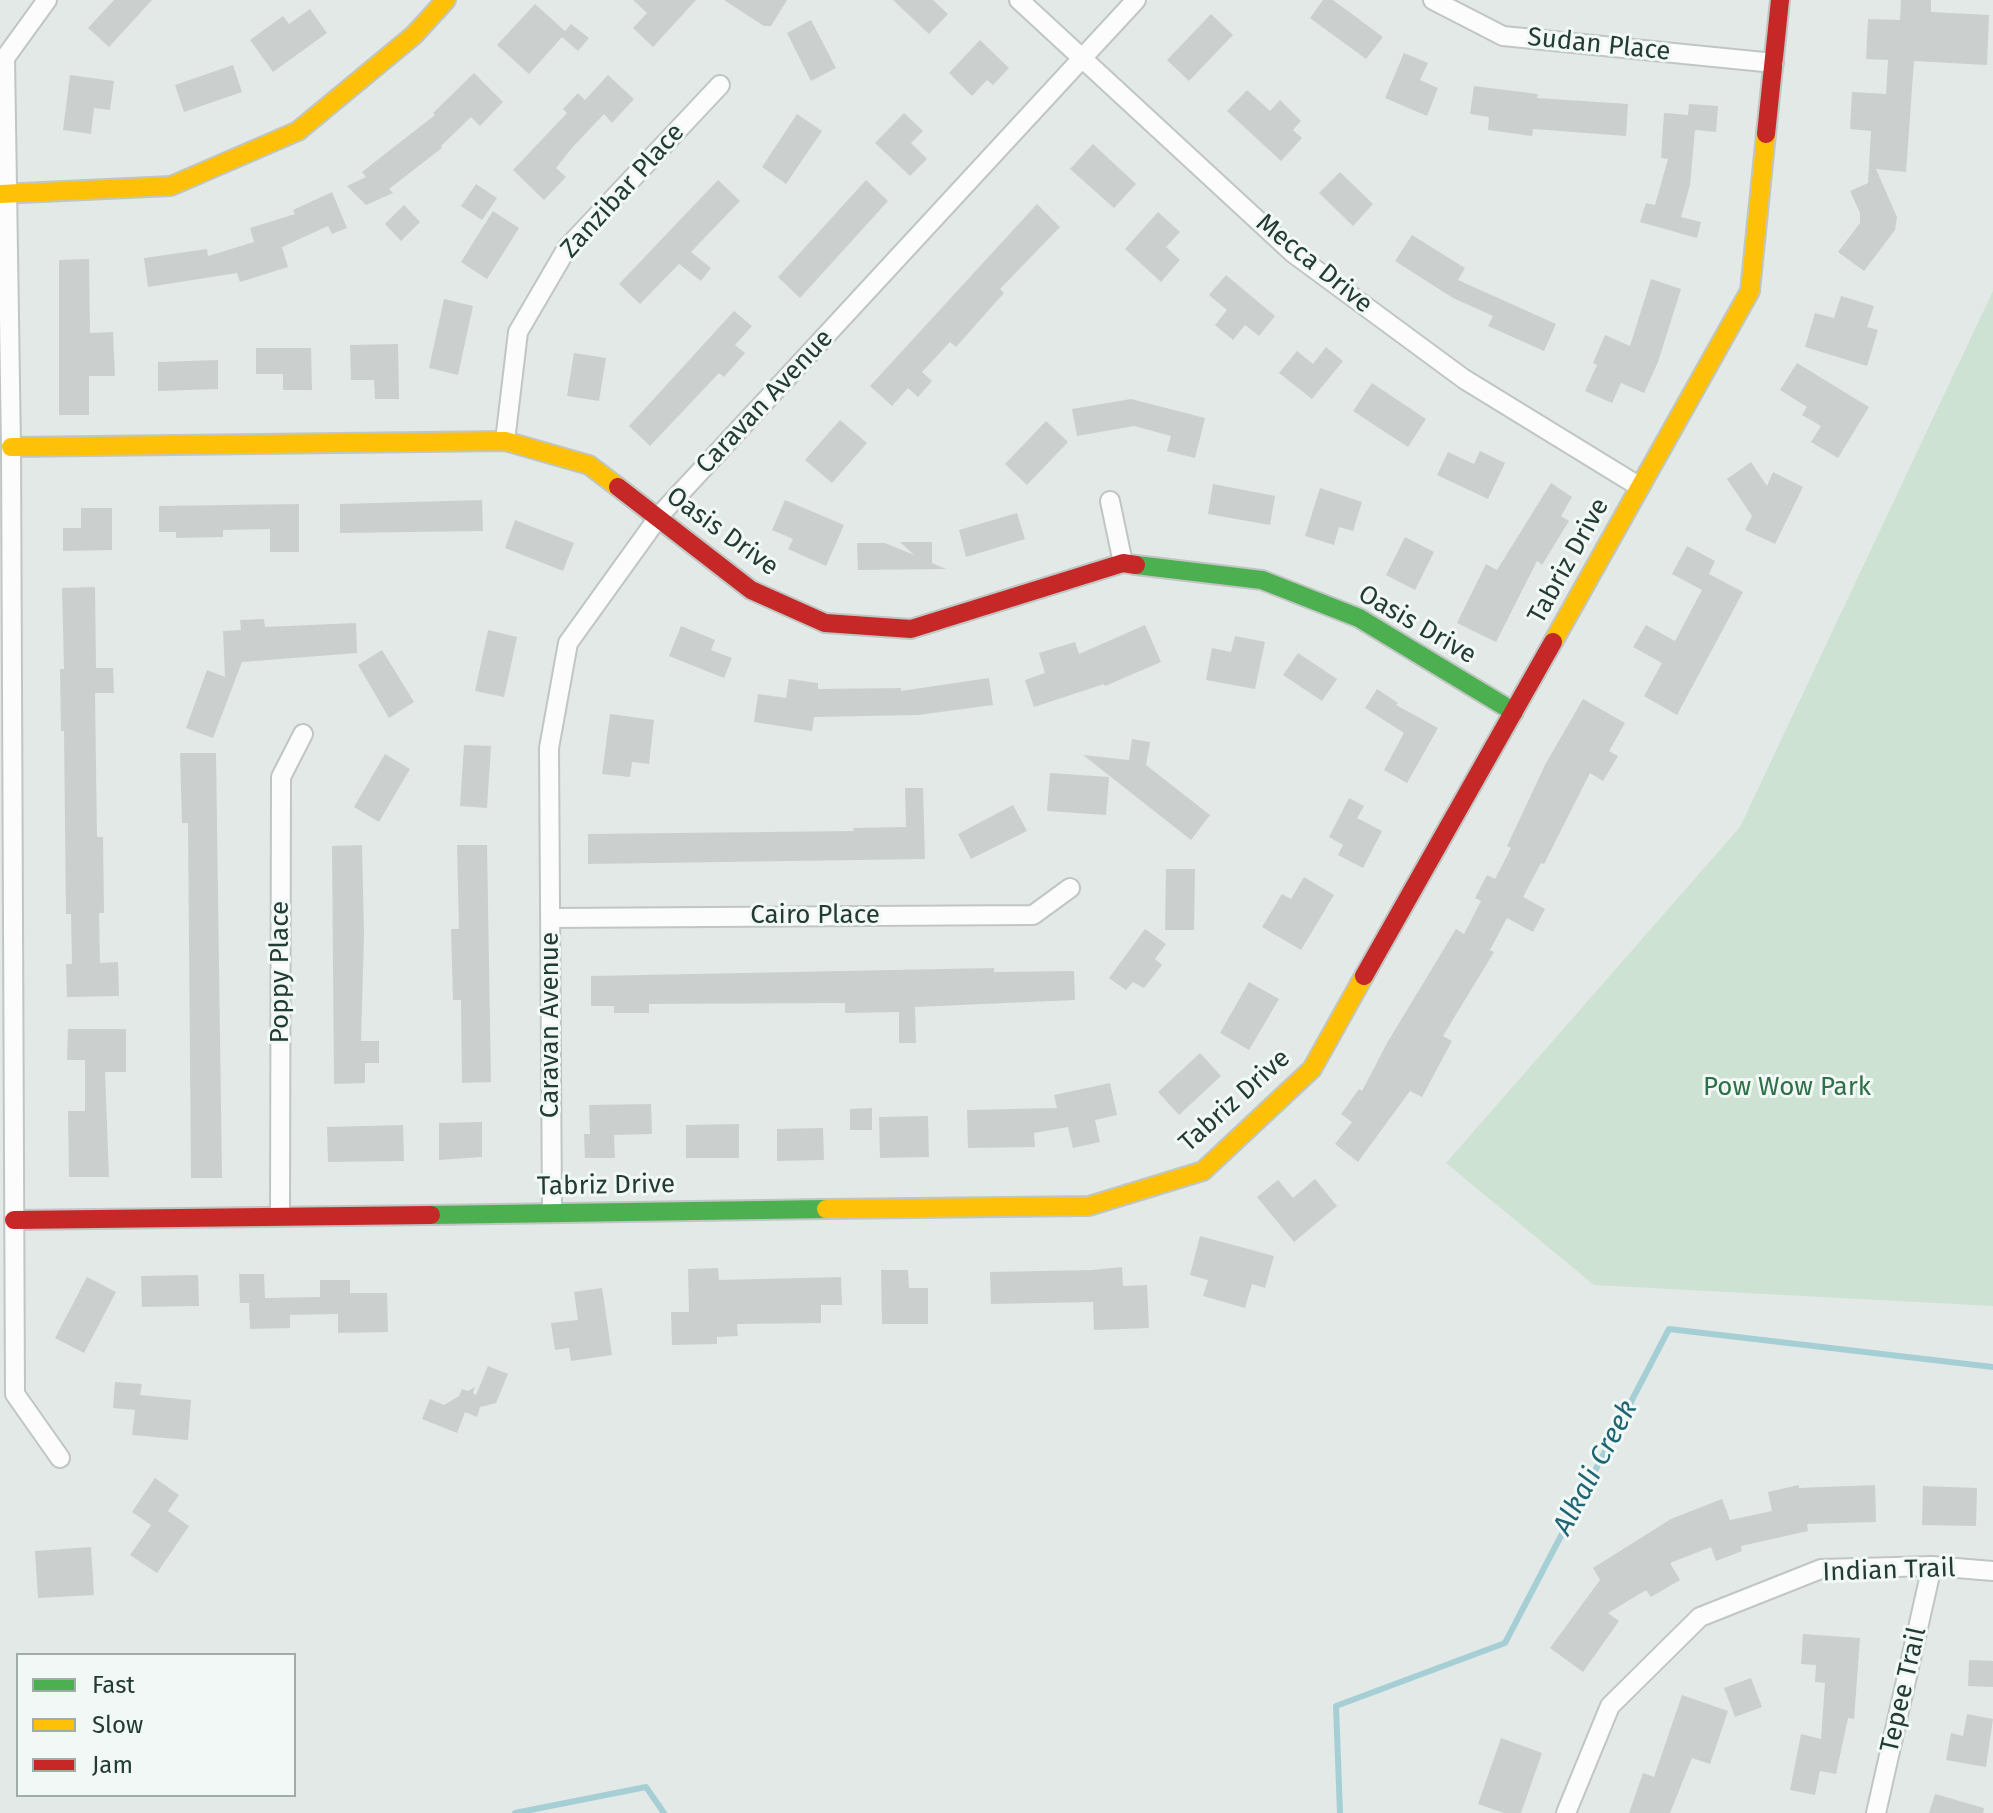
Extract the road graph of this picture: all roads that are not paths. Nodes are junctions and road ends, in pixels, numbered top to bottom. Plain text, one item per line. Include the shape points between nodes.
1 (47, 0) edge
2 (446, 0) edge
3 (1019, 0) edge
4 (1136, 0) edge
5 (1433, 0) edge
6 (1780, 0) edge
7 (1082, 58) junction
8 (1774, 63) junction
9 (720, 85) dead end
10 (4, 194) edge
11 (505, 441) junction
12 (11, 447) junction
13 (1640, 487) junction
14 (1110, 501) dead end
15 (658, 518) junction
16 (1123, 563) junction
17 (1514, 712) junction
18 (303, 734) dead end
19 (1070, 888) dead end
20 (550, 918) junction
21 (552, 1212) junction
22 (280, 1216) junction
23 (14, 1220) junction
24 (60, 1458) dead end
25 (1932, 1566) junction
26 (1993, 1571) edge
27 (1566, 1813) edge
28 (1876, 1813) edge

1 - 10 street via 5,58
2 - 10 street via 414,35 284,138 171,186
3 - 7 street, Mecca Drive
4 - 7 street, Caravan Avenue
5 - 8 street, Sudan Place via 1503,36
6 - 8 street, Tabriz Drive
7 - 13 street, Mecca Drive via 1293,253 1464,379
7 - 15 street, Caravan Avenue
8 - 13 street, Tabriz Drive via 1750,291
9 - 11 street, Zanzibar Place via 567,248 518,332
10 - 12 street
11 - 12 street, Oasis Drive
11 - 15 street, Oasis Drive via 589,465
12 - 23 street
13 - 17 street, Tabriz Drive
14 - 16 street
15 - 16 street, Oasis Drive via 751,590 825,623 911,629
15 - 20 street, Caravan Avenue via 568,643 549,748
16 - 17 street, Oasis Drive via 1262,580 1359,618
17 - 21 street, Tabriz Drive via 1312,1069 1203,1171 1089,1206
18 - 22 street, Poppy Place via 281,777
19 - 20 street, Cairo Place via 1033,915
20 - 21 street, Caravan Avenue
21 - 22 street, Tabriz Drive
22 - 23 street, Tabriz Drive
23 - 24 street via 15,1394
25 - 26 street, Indian Trail
25 - 27 street, Indian Trail via 1821,1569 1700,1617 1610,1706
25 - 28 street, Tepee Trail

